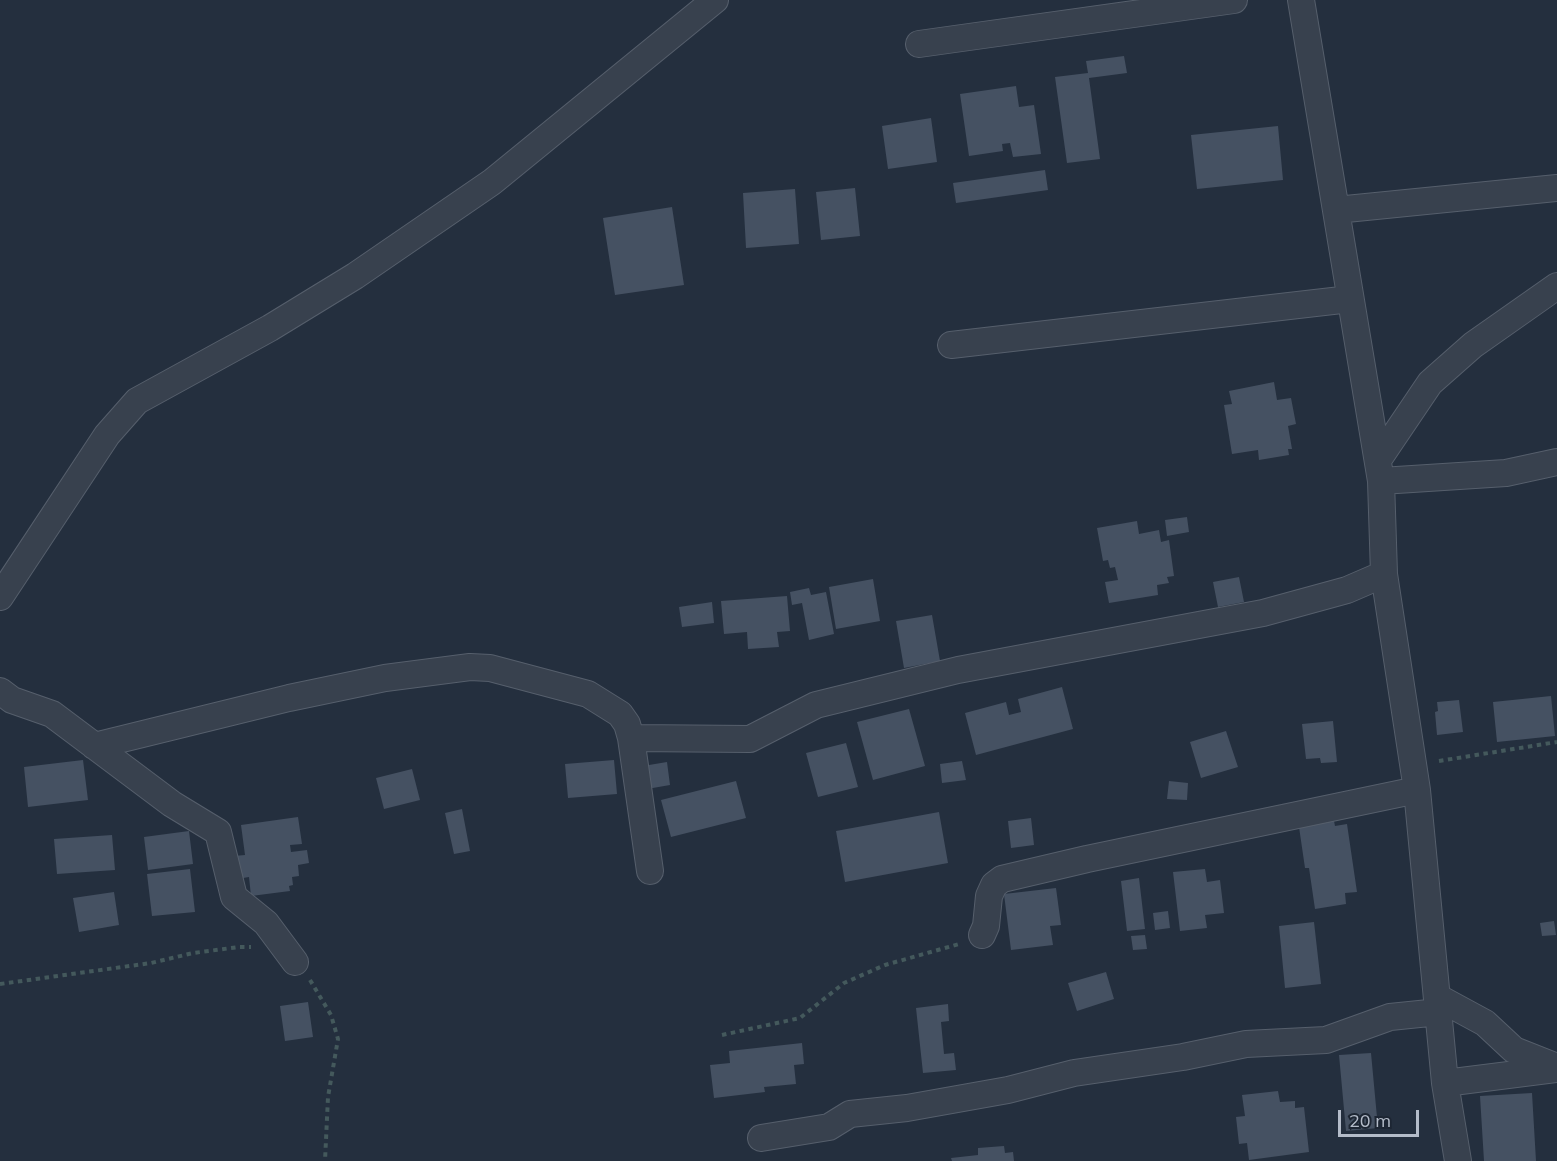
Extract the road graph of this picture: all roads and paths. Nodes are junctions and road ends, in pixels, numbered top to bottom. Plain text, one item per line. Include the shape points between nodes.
1 (715, 0) edge
2 (1234, 0) edge
3 (1301, 0) edge
4 (919, 44) dead end
5 (1557, 188) edge
6 (1336, 210) junction
7 (1557, 286) edge
8 (1350, 299) junction
9 (951, 345) dead end
10 (1557, 462) edge
11 (1379, 470) junction
12 (1384, 574) junction
13 (0, 597) edge
14 (0, 691) edge
15 (631, 738) junction
16 (1557, 742) edge
17 (94, 746) junction
18 (1413, 765) junction
19 (1417, 790) junction
20 (650, 872) dead end
21 (982, 935) joint
22 (256, 948) dead end
23 (295, 962) joint
24 (0, 984) edge
25 (1438, 1004) junction
26 (722, 1035) dead end
27 (1557, 1068) edge
28 (1445, 1083) junction
29 (761, 1138) dead end
30 (325, 1161) edge
31 (1458, 1161) edge

1 - 13 street via 492,182 355,276 138,401 107,435
2 - 4 street
3 - 6 street
5 - 6 street
6 - 8 street
7 - 11 street via 1473,345 1430,383
8 - 9 street
8 - 11 street
10 - 11 street via 1506,473
11 - 12 street
12 - 15 street via 1347,590 1263,613 958,670 816,705 750,739
12 - 18 street
14 - 17 street via 12,700 52,714
15 - 17 street via 620,714 588,694 490,668 470,667 333,688
15 - 20 street
16 - 18 path
17 - 23 street via 172,804 218,832 234,897 266,923
18 - 19 street
19 - 21 street via 1002,879 989,896
19 - 25 street
21 - 26 path via 885,965 844,983 800,1018
22 - 24 path via 239,947
23 - 30 path via 331,1015 338,1039 328,1097
25 - 27 street via 1485,1023 1514,1050
25 - 28 street
25 - 29 street via 1326,1040 1246,1044 1074,1073 1008,1090 850,1114 829,1127
27 - 28 street
28 - 31 street

